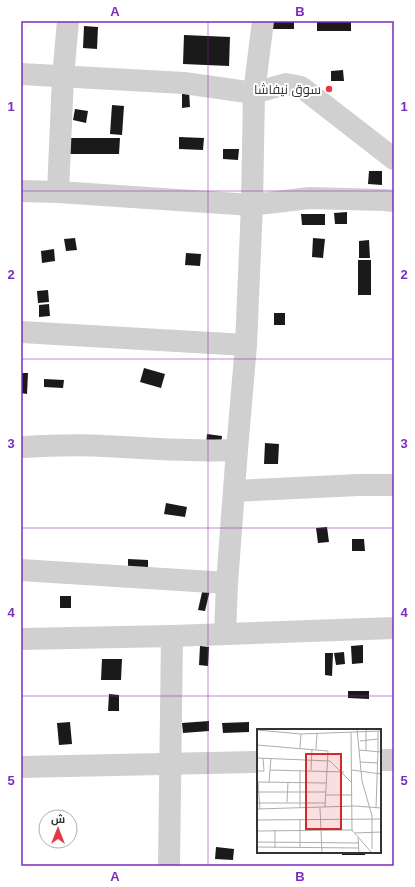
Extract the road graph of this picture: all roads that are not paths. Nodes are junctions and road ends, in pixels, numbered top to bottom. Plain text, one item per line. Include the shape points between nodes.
1 (68, 21) edge
2 (263, 21) edge
3 (21, 74) edge
4 (63, 77) junction
5 (254, 93) junction
6 (394, 159) edge
7 (21, 191) edge
8 (58, 192) junction
9 (394, 201) edge
10 (252, 205) junction
11 (21, 332) edge
12 (246, 345) junction
13 (21, 447) edge
14 (236, 450) junction
15 (394, 484) edge
16 (234, 491) junction
17 (21, 570) edge
18 (227, 583) junction
19 (394, 628) edge
20 (225, 634) junction
21 (172, 636) junction
22 (21, 639) edge
23 (381, 760) edge
24 (394, 760) edge
25 (257, 762) edge
26 (171, 764) junction
27 (21, 767) edge
28 (169, 866) edge

1 - 4 street
2 - 5 street
3 - 4 street
4 - 5 street via 184,83
4 - 8 street
5 - 6 street via 286,84 301,87
5 - 10 street
7 - 8 street
8 - 10 street
9 - 10 street via 309,198
10 - 12 street
11 - 12 street
12 - 14 street
13 - 14 street via 74,445
14 - 16 street
15 - 16 street
16 - 18 street
17 - 18 street
18 - 20 street
19 - 20 street
20 - 21 street
21 - 22 street
21 - 26 street
23 - 24 street
25 - 26 street
26 - 27 street
26 - 28 street

